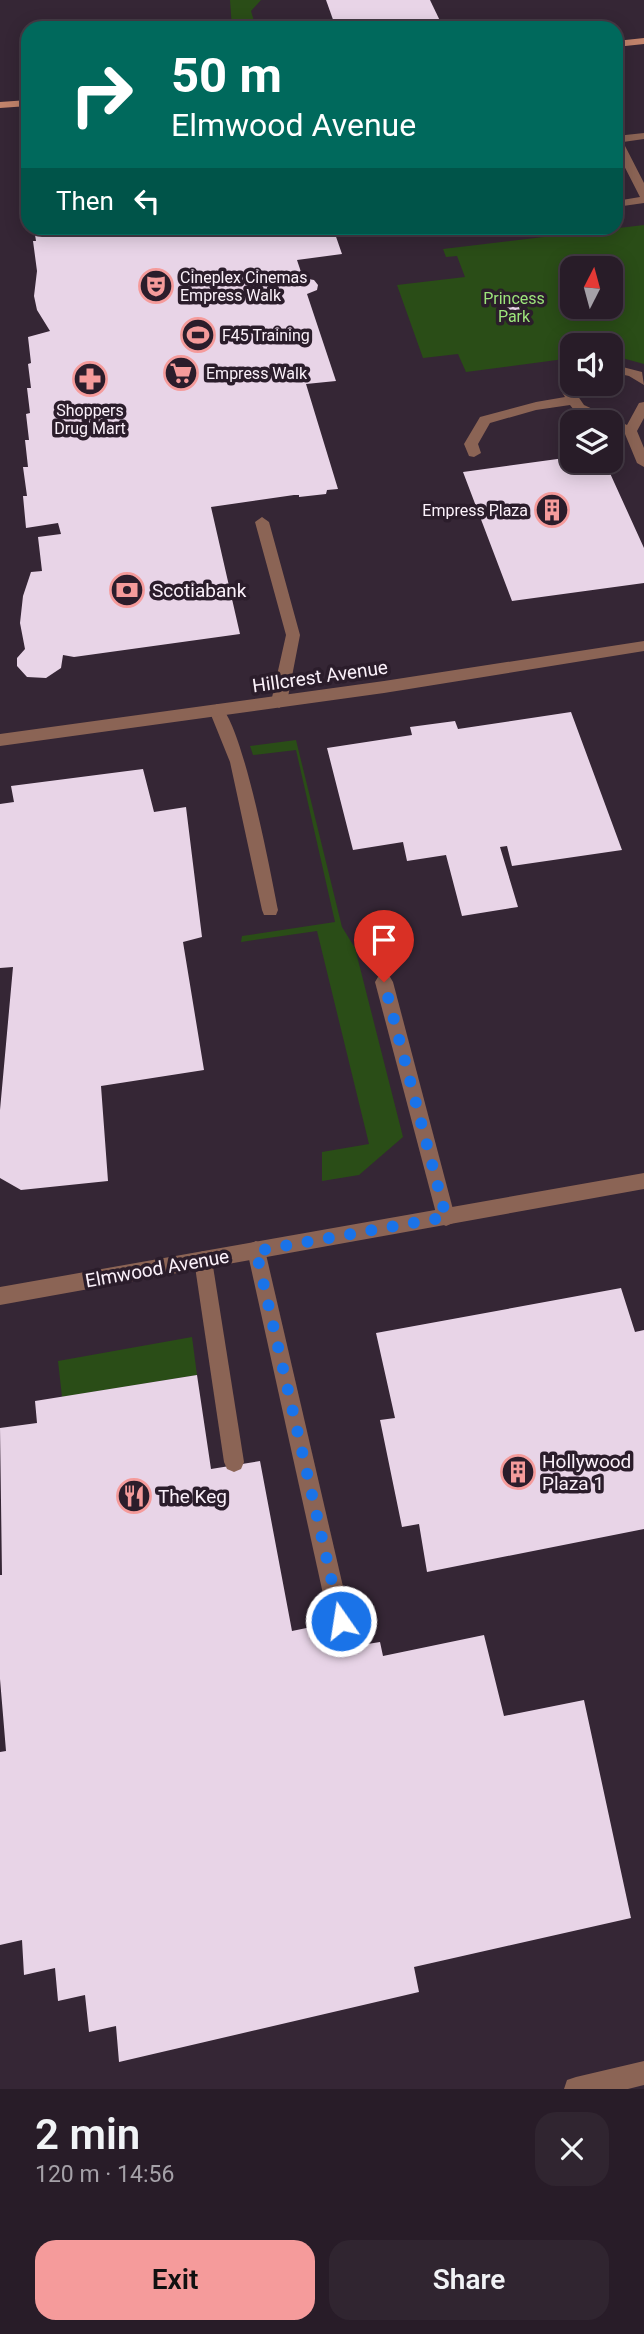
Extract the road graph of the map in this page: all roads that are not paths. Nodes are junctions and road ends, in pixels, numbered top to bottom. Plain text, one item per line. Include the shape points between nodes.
1 (644, 41) edge
2 (623, 43) edge
3 (21, 104) edge
4 (0, 105) edge
5 (644, 136) edge
6 (623, 138) edge
7 (623, 153) edge
8 (644, 195) edge
9 (644, 200) edge
10 (623, 203) edge
11 (623, 370) edge
12 (644, 381) edge
13 (571, 396) edge
14 (574, 400) junction
15 (644, 406) edge
16 (583, 410) edge
17 (623, 428) edge
18 (630, 431) junction
19 (474, 453) dead end
20 (644, 463) edge
21 (262, 522) dead end
22 (644, 646) edge
23 (279, 702) junction
24 (217, 710) junction
25 (0, 740) edge
26 (270, 910) dead end
27 (384, 982) dead end
28 (644, 1181) edge
29 (446, 1217) junction
30 (256, 1251) junction
31 (203, 1259) junction
32 (0, 1296) edge
33 (234, 1462) dead end
34 (341, 1621) dead end
35 (644, 2073) edge
36 (576, 2089) edge

1 - 2 street
3 - 4 street
5 - 6 street
7 - 8 street
9 - 10 street
11 - 12 street
13 - 14 street
14 - 16 street
14 - 19 street via 485,420 471,444
15 - 18 street
17 - 18 street
18 - 20 street
21 - 23 street via 293,635
22 - 23 street, Hillcrest Avenue
23 - 24 street, Hillcrest Avenue
24 - 25 street, Hillcrest Avenue
24 - 26 street via 238,762
27 - 29 street
28 - 29 street, Elmwood Avenue
29 - 30 street, Elmwood Avenue
30 - 31 street, Elmwood Avenue
30 - 34 street
31 - 32 street, Elmwood Avenue
31 - 33 street
35 - 36 street

